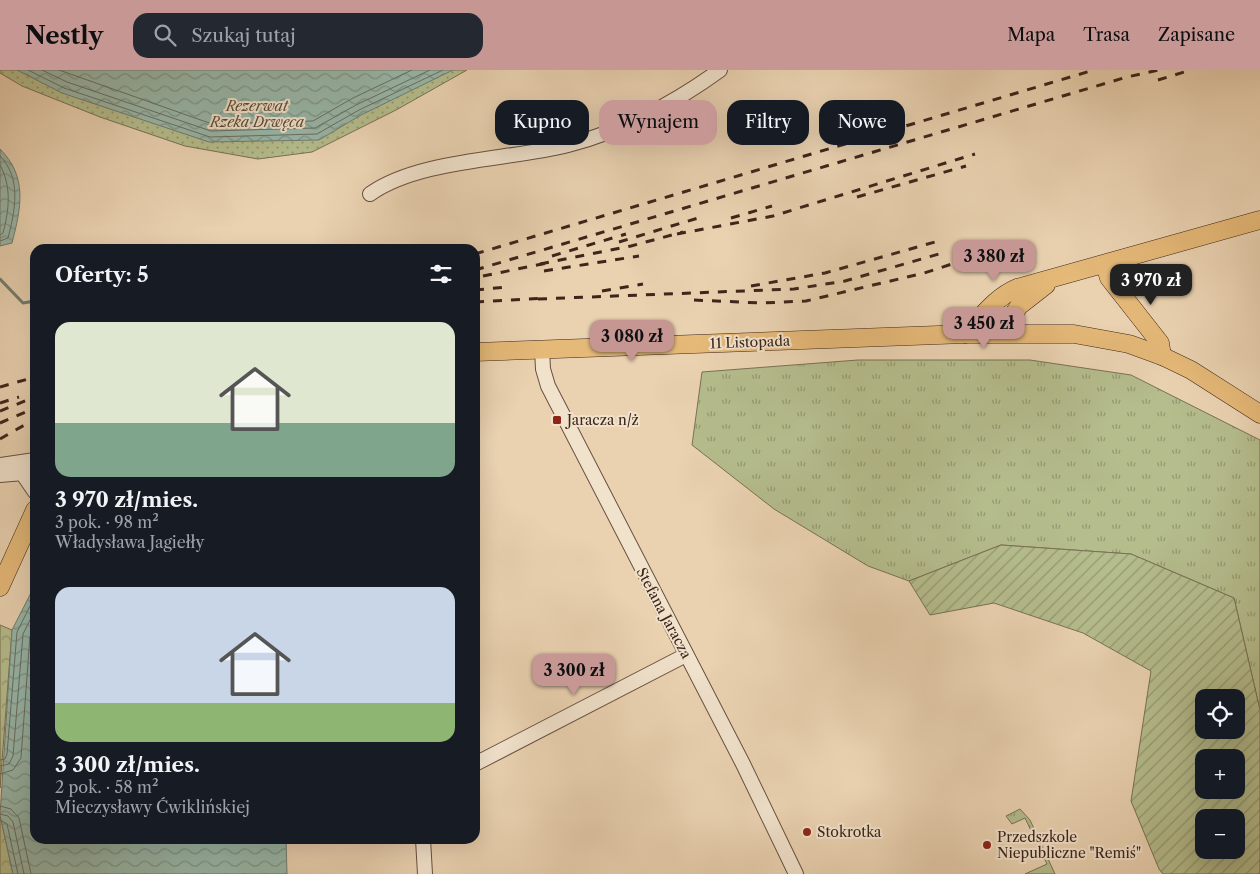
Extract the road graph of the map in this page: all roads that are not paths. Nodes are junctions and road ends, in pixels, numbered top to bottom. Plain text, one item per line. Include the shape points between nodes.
1 (720, 70) edge
2 (370, 194) dead end
3 (1260, 220) edge
4 (1105, 265) junction
5 (1057, 278) junction
6 (992, 305) junction
7 (1001, 333) junction
8 (965, 334) junction
9 (542, 349) junction
10 (480, 352) edge
11 (1162, 356) junction
12 (1260, 414) edge
13 (30, 461) edge
14 (0, 465) edge
15 (28, 473) edge
16 (0, 475) edge
17 (30, 521) edge
18 (0, 587) edge
19 (686, 654) junction
20 (480, 761) edge
21 (423, 844) edge
22 (425, 874) edge
23 (796, 874) edge

1 - 2 street via 643,118 568,145 413,173
3 - 4 main road
4 - 5 main road
4 - 11 main road via 1109,278 1160,343
5 - 6 main road via 1006,293
5 - 7 main road via 1019,306
6 - 7 main road
6 - 8 main road
7 - 8 main road, 11 Listopada
7 - 11 main road, 11 Listopada via 1036,332 1102,338
8 - 9 main road, 11 Listopada
9 - 10 main road, 11 Listopada
9 - 19 street, Stefana Jaracza via 548,386
11 - 12 main road, 11 Listopada via 1191,370
13 - 14 street
15 - 16 street
17 - 18 main road
19 - 20 street
19 - 23 street, Stefana Jaracza
21 - 22 street

